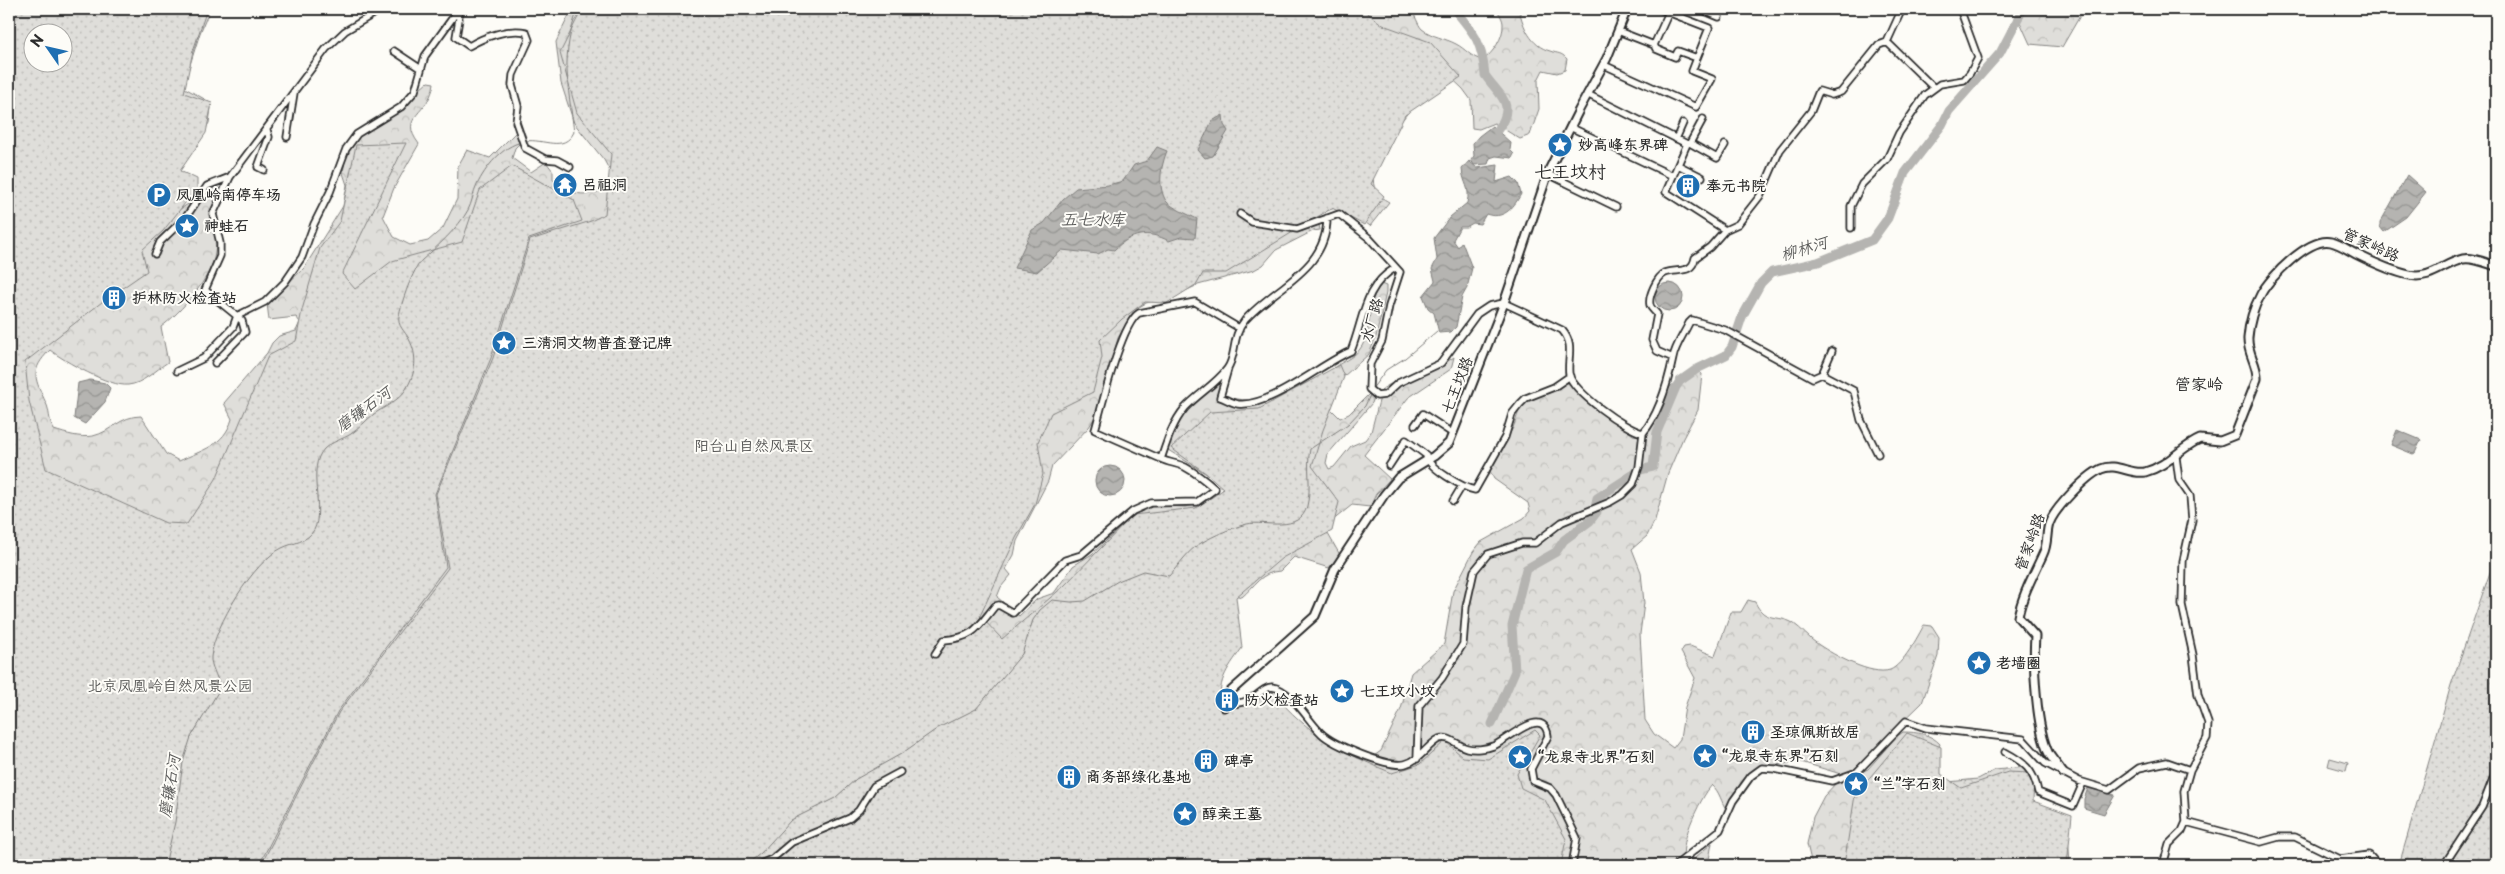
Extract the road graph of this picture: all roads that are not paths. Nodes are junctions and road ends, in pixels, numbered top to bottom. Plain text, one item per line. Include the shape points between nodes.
1 (382, 9) edge
2 (1465, 9) edge
3 (1471, 9) edge
4 (1627, 9) edge
5 (1660, 9) edge
6 (1700, 9) edge
7 (1902, 9) edge
8 (1960, 9) edge
9 (459, 10) edge
10 (1669, 12) junction
11 (1719, 17) dead end
12 (1618, 31) junction
13 (1887, 42) junction
14 (1654, 45) junction
15 (394, 51) dead end
16 (1697, 58) junction
17 (1604, 65) junction
18 (421, 69) junction
19 (1934, 88) junction
20 (294, 92) junction
21 (1587, 94) junction
22 (1703, 119) dead end
23 (1683, 124) dead end
24 (1570, 127) junction
25 (267, 130) junction
26 (287, 137) dead end
27 (1676, 139) junction
28 (1688, 144) junction
29 (1725, 145) dead end
30 (1678, 165) junction
31 (570, 167) dead end
32 (264, 170) dead end
33 (1548, 174) junction
34 (1673, 176) junction
35 (230, 177) junction
36 (1702, 177) dead end
37 (1616, 207) dead end
38 (1240, 214) dead end
39 (1327, 218) junction
40 (1851, 228) dead end
41 (1725, 230) junction
42 (155, 254) dead end
43 (2496, 266) edge
44 (1395, 268) junction
45 (1504, 303) junction
46 (237, 316) junction
47 (1239, 328) junction
48 (1832, 351) dead end
49 (1672, 358) junction
50 (215, 363) dead end
51 (1228, 368) junction
52 (177, 371) dead end
53 (1822, 374) junction
54 (1570, 376) junction
55 (1415, 425) dead end
56 (1643, 432) junction
57 (1452, 433) junction
58 (1878, 454) dead end
59 (2176, 457) junction
60 (1161, 459) junction
61 (1426, 461) junction
62 (1388, 466) dead end
63 (1462, 486) junction
64 (1453, 502) dead end
65 (935, 654) dead end
66 (1224, 707) joint
67 (2005, 752) dead end
68 (1417, 759) junction
69 (2190, 770) junction
70 (2496, 770) edge
71 (900, 772) dead end
72 (2063, 772) junction
73 (2083, 783) junction
74 (2186, 822) junction
75 (758, 865) edge
76 (1572, 865) edge
77 (1676, 865) edge
78 (2163, 865) edge
79 (2378, 865) edge
80 (2444, 865) edge

1 - 20 street via 344,31 326,49
2 - 3 street
4 - 12 street, 七王坟路
5 - 10 street
6 - 11 street
7 - 13 street
8 - 19 street via 1978,58 1964,80
9 - 18 street via 425,56
9 - 31 street via 456,37 469,46 482,38 517,30 526,32 529,40 513,75 512,85 518,106 516,122 525,148
10 - 14 street
10 - 16 street via 1708,28
12 - 14 street
12 - 17 street, 七王坟路
13 - 19 street
13 - 41 street via 1879,45 1841,92 1819,91 1811,111 1780,150 1760,196 1738,224
14 - 16 street via 1675,57 1678,51
15 - 18 street
16 - 17 street via 1692,71 1712,79 1696,107
17 - 21 street, 七王坟路
18 - 46 street via 415,91 401,107 356,134 346,149 302,257 285,282 265,302
19 - 40 street via 1925,95 1899,132 1887,159 1862,184 1851,206
20 - 25 street
20 - 26 street
21 - 24 street, 七王坟路
21 - 27 street
22 - 28 street
23 - 27 street
24 - 33 street, 七王坟路
24 - 34 street
25 - 32 street via 269,137 258,167
25 - 35 street
27 - 28 street
28 - 29 street via 1718,158
28 - 30 street
30 - 34 street
30 - 36 street
33 - 37 street
33 - 45 street, 七王坟路
34 - 41 street via 1666,192
35 - 42 street via 207,186 186,217 160,242
35 - 46 street via 213,214 220,256 205,290
38 - 39 street via 1252,222 1297,229
39 - 44 street via 1339,214 1349,220
39 - 47 street via 1327,233 1321,250
41 - 49 street via 1685,271 1662,275 1652,291 1651,307 1658,314 1652,340 1654,347
43 - 59 street, 管家岭路 via 2463,259 2426,275 2410,275 2331,242 2306,248 2267,284 2257,303 2248,341 2257,379 2238,432 2228,440 2200,439
44 - 45 street, 水厂路 via 1400,272 1382,341 1368,374 1369,389 1377,396 1385,395 1398,383 1441,363 1477,314 1489,306
44 - 51 street via 1382,276 1368,295 1351,351 1336,357 1305,379 1264,401 1239,404 1220,397
45 - 54 street via 1562,330 1569,337
45 - 57 street, 七王坟路
46 - 50 street via 245,334
46 - 52 street via 233,327 204,358
47 - 51 street
47 - 60 street via 1195,302 1139,313 1133,318 1110,372 1095,430
48 - 53 street
49 - 53 street via 1692,320 1725,330 1812,378
49 - 56 street via 1666,389
51 - 60 street via 1185,408 1168,436
53 - 58 street via 1854,391 1861,420
54 - 56 street via 1578,389 1607,412 1634,431
54 - 63 street via 1520,404 1512,414 1505,437 1478,488 1472,490
55 - 57 street via 1423,414
56 - 68 street via 1638,470 1629,489 1615,500 1562,522 1536,543 1522,543 1494,551 1474,571 1466,607 1463,644 1420,706
57 - 61 street, 七王坟路 via 1449,443
59 - 69 street via 2179,480 2190,496 2192,520 2183,561 2182,604 2198,695 2208,723 2204,747
59 - 72 street, 管家岭路 via 2144,472 2118,467 2101,469 2082,484 2049,524 2045,550 2020,605 2018,617 2035,636 2033,671 2045,742 2049,754
60 - 65 street via 1183,466 1215,489 1197,502 1152,503 1133,511 1081,555 1065,560 1013,613 996,606 969,635 944,640
61 - 62 street via 1426,455 1406,440
61 - 63 street
61 - 66 street, 七王坟路 via 1398,478 1384,495 1335,569 1315,616 1222,699
63 - 64 street
66 - 68 street via 1251,700 1272,687 1305,712 1321,734 1334,742 1376,761 1394,765
67 - 73 street via 2020,759 2033,772 2038,792 2073,806
68 - 76 street via 1439,739 1448,739 1472,750 1494,746 1533,723 1541,724 1548,736 1531,769 1533,781 1550,788 1556,795 1577,838
69 - 73 street via 2167,762 2139,768 2109,790
69 - 74 street via 2184,795
70 - 80 street via 2482,806
71 - 75 street via 874,786 850,818 792,842 772,859
72 - 73 street
72 - 77 street via 2045,763 2023,739 1926,728 1906,721 1857,772 1832,781 1762,768 1750,776 1733,800 1720,830
74 - 78 street via 2168,848
74 - 79 street via 2261,842 2295,837 2340,859 2369,855

